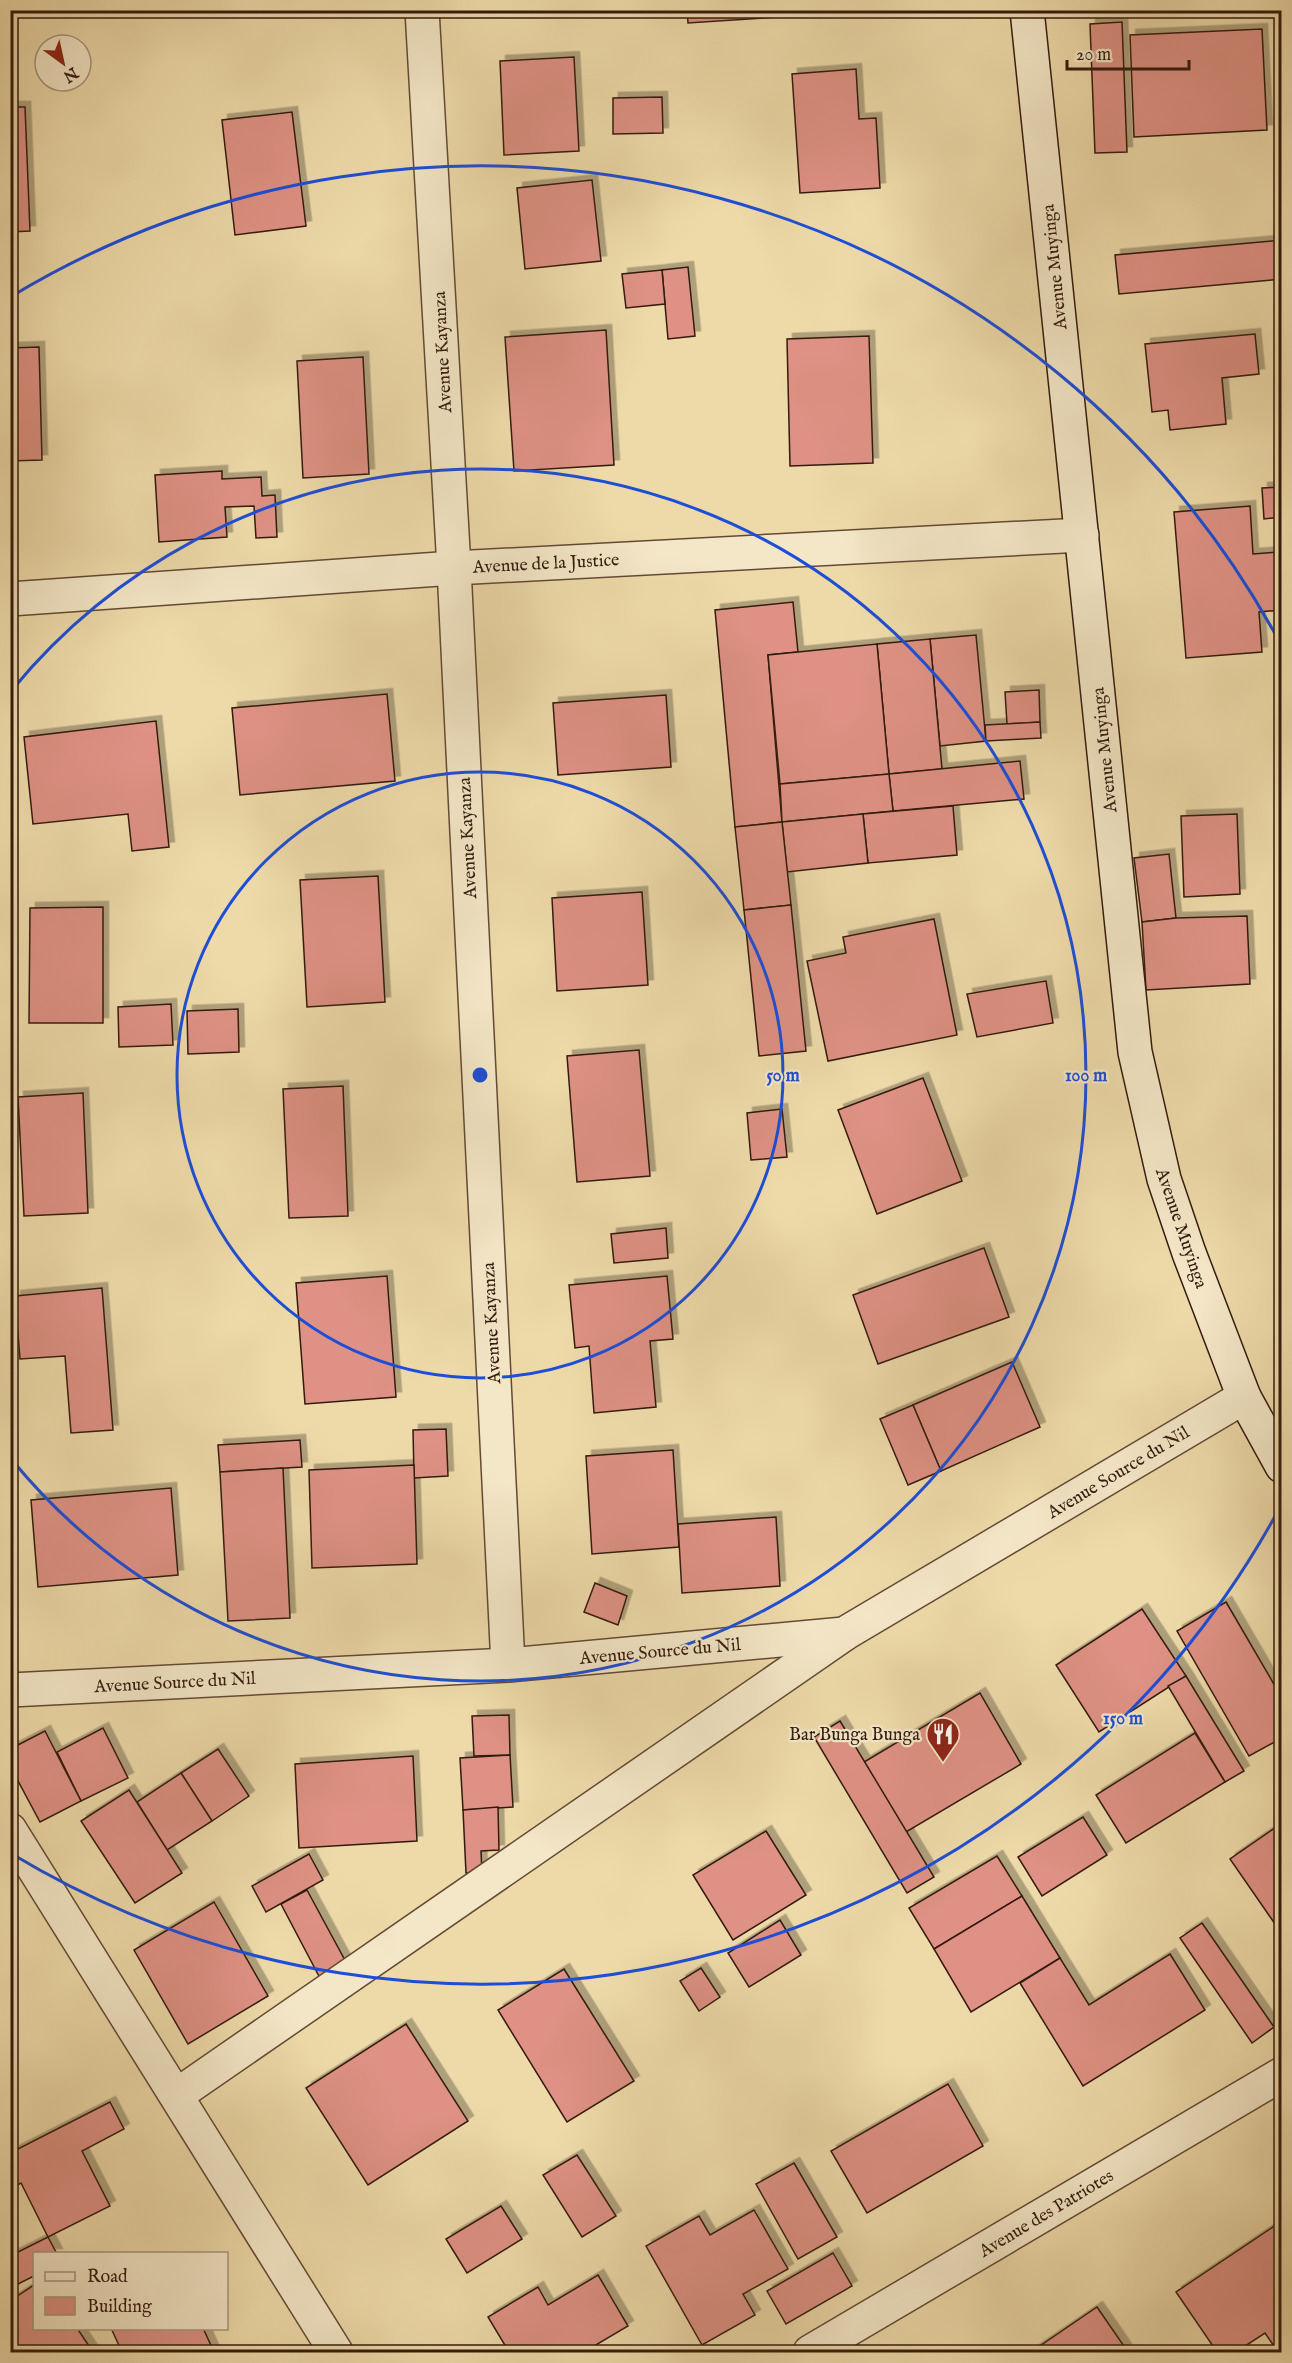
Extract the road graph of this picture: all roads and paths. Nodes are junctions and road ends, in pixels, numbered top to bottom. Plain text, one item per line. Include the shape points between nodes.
1 (422, 10) edge
2 (1027, 10) edge
3 (1082, 535) junction
4 (454, 568) junction
5 (10, 599) edge
6 (1244, 1397) junction
7 (1281, 1466) edge
8 (844, 1634) junction
9 (508, 1665) junction
10 (10, 1690) edge
11 (10, 1830) edge
12 (1281, 2074) edge
13 (177, 2095) junction
14 (336, 2352) edge
15 (810, 2352) edge

1 - 4 street, Avenue Kayanza
2 - 3 street, Avenue Muyinga
3 - 4 street, Avenue de la Justice
3 - 6 street, Avenue Muyinga via 1135,1052 1164,1179
4 - 5 street, Avenue de la Justice
4 - 9 street, Avenue Kayanza
6 - 7 street, Avenue Muyinga
6 - 8 street, Avenue Source du Nil
8 - 9 street, Avenue Source du Nil
8 - 13 street
9 - 10 street, Avenue Source du Nil
11 - 13 street
12 - 15 street, Avenue des Patriotes
13 - 14 street

